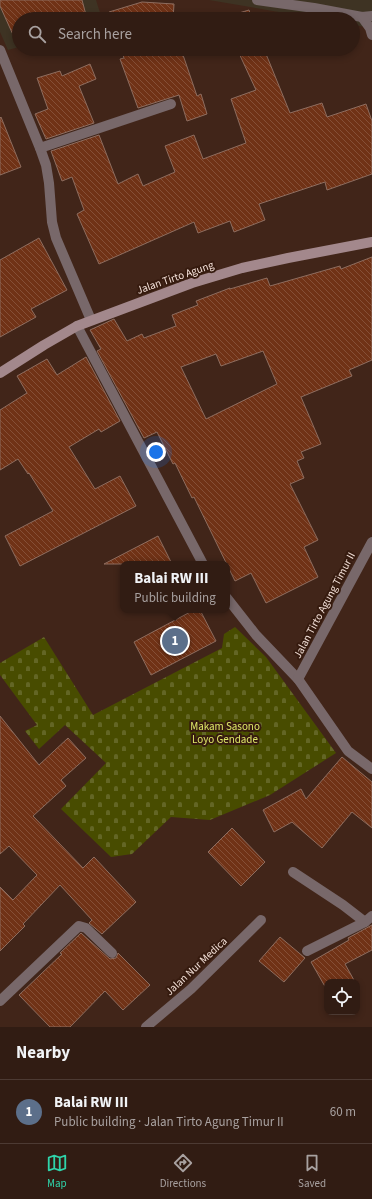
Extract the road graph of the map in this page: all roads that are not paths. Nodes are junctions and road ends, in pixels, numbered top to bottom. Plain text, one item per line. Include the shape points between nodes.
1 (257, 0) edge
2 (283, 2) edge
3 (340, 12) edge
4 (367, 16) edge
5 (372, 35) edge
6 (0, 50) edge
7 (171, 104) dead end
8 (40, 148) junction
9 (372, 242) edge
10 (91, 320) junction
11 (77, 326) junction
12 (0, 373) edge
13 (372, 542) edge
14 (201, 561) edge
15 (230, 602) edge
16 (298, 679) junction
17 (372, 769) edge
18 (293, 872) dead end
19 (369, 919) edge
20 (261, 920) dead end
21 (307, 951) dead end
22 (112, 953) dead end
23 (0, 1001) edge
24 (146, 1027) edge

1 - 2 street
2 - 3 street
4 - 5 street
6 - 8 street
7 - 8 street
8 - 10 street via 46,165 56,238
9 - 10 main road, Jalan Tirto Agung via 242,268 192,283
10 - 11 main road, Jalan Tirto Agung
11 - 12 main road, Jalan Tirto Agung
11 - 14 street
13 - 16 street, Jalan Tirto Agung Timur II
15 - 16 street, Jalan Tirto Agung Timur II via 256,635
16 - 17 street, Jalan Tirto Agung Timur II via 348,751
18 - 19 street
19 - 21 street
20 - 24 street, Jalan Nur Medica via 191,989
22 - 23 street via 86,928 78,926

